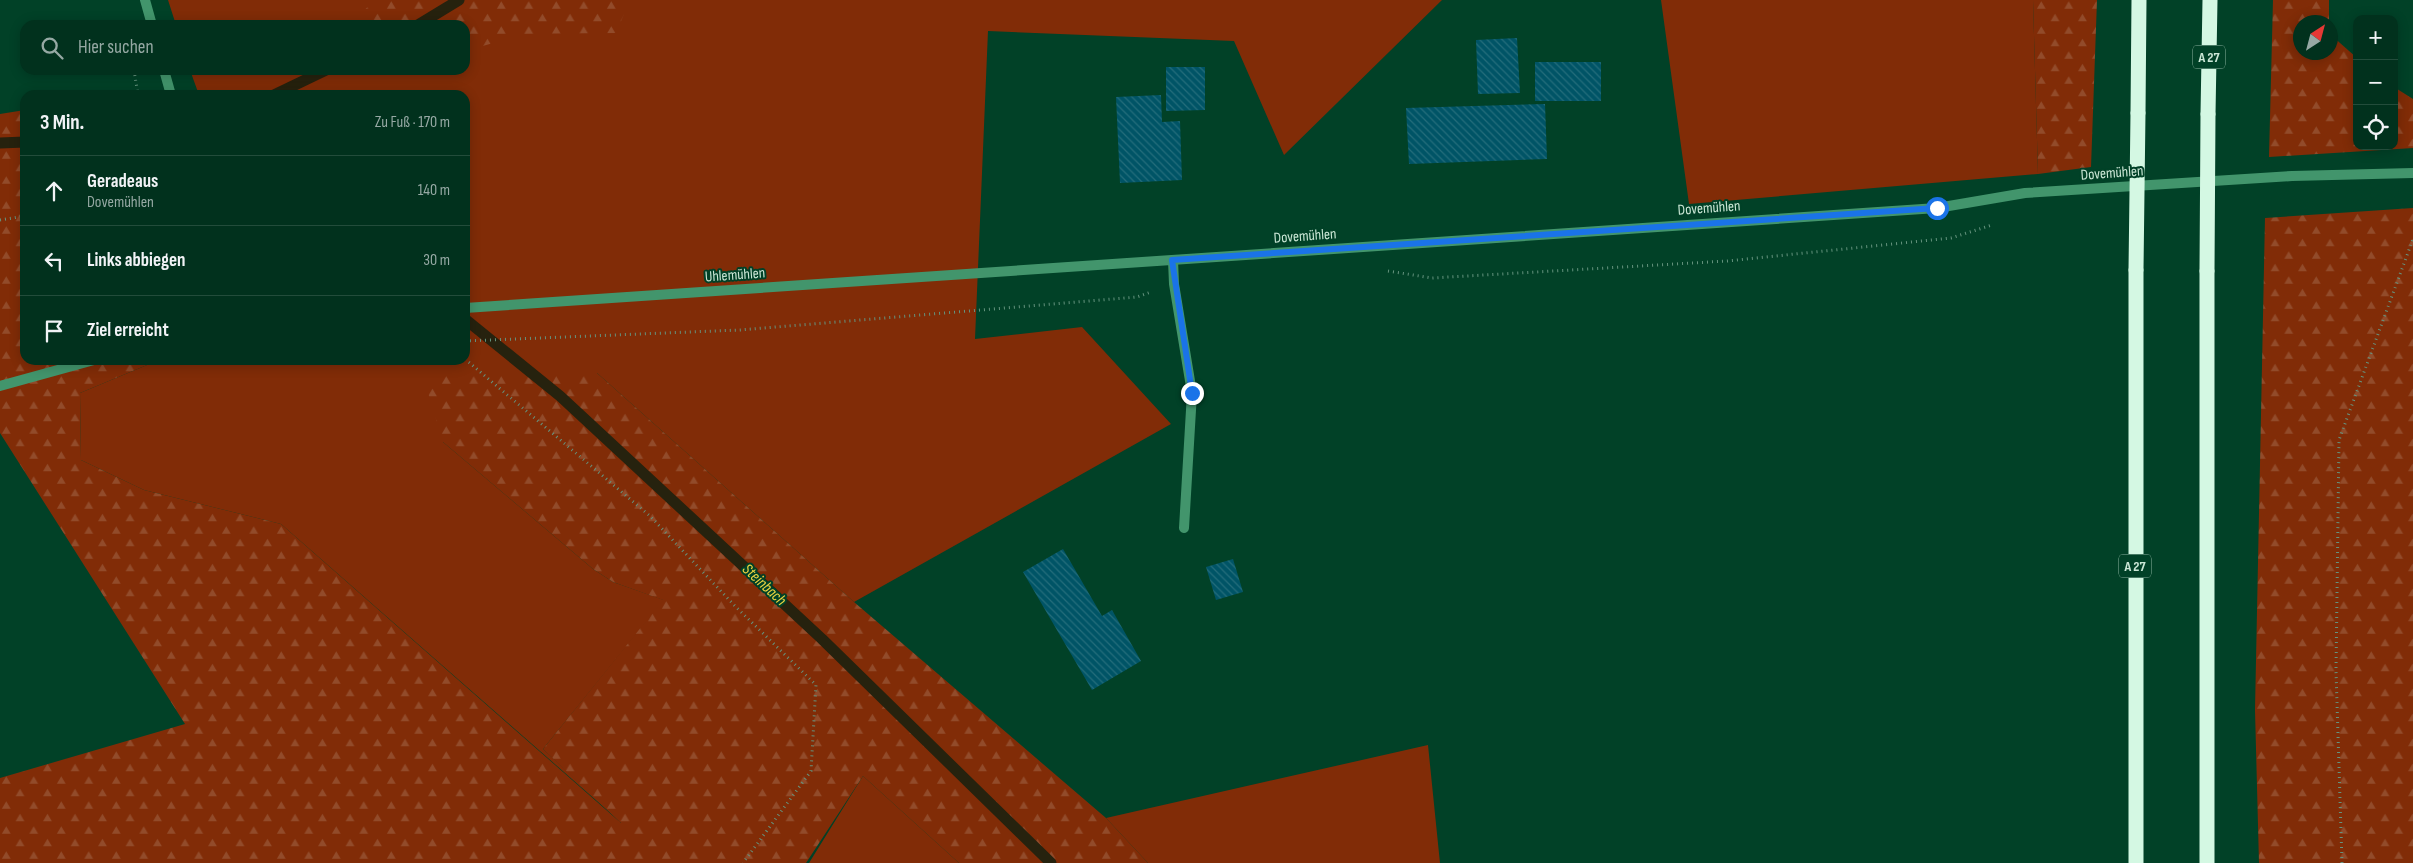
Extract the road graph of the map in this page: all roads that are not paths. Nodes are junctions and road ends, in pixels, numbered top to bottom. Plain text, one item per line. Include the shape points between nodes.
1 (145, 0) edge
2 (2139, 0) edge
3 (2210, 0) edge
4 (151, 20) edge
5 (165, 75) edge
6 (170, 90) edge
7 (2413, 173) edge
8 (1172, 260) junction
9 (1006, 271) joint
10 (470, 308) edge
11 (76, 365) edge
12 (0, 386) edge
13 (1184, 528) dead end
14 (2136, 863) edge
15 (2207, 863) edge

1 - 4 street
2 - 14 highway, A 27, bridge
3 - 15 highway, A 27, bridge
5 - 6 street
7 - 8 street, Dovemühlen via 2292,176 2025,193 1937,208
8 - 9 street, Dovemühlen
8 - 13 street via 1192,393
9 - 10 street, Uhlemühlen
11 - 12 street

